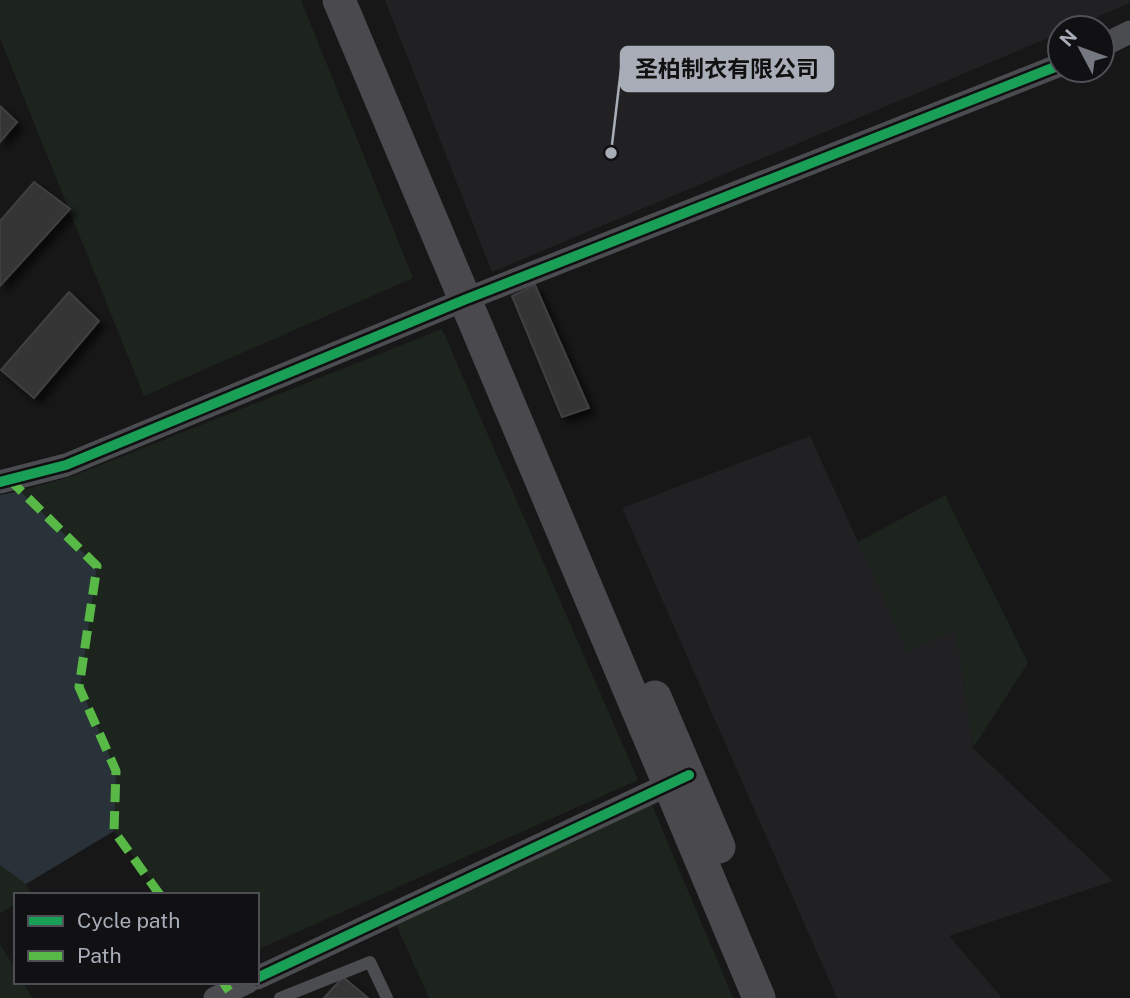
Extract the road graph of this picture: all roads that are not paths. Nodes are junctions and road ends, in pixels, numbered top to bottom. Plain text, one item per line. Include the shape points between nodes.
1 (339, 0) edge
2 (364, 0) edge
3 (1046, 71) edge
4 (473, 296) junction
5 (0, 482) edge
6 (678, 779) junction
7 (259, 977) edge
8 (244, 984) edge
9 (215, 998) edge
10 (279, 998) edge
11 (387, 998) edge
12 (759, 998) edge
13 (782, 998) edge

1 - 4 main road
2 - 4 main road
3 - 4 street
4 - 5 street via 66,465
4 - 6 main road
6 - 7 street
6 - 12 main road
6 - 13 main road
8 - 9 street
10 - 11 lane via 370,962

